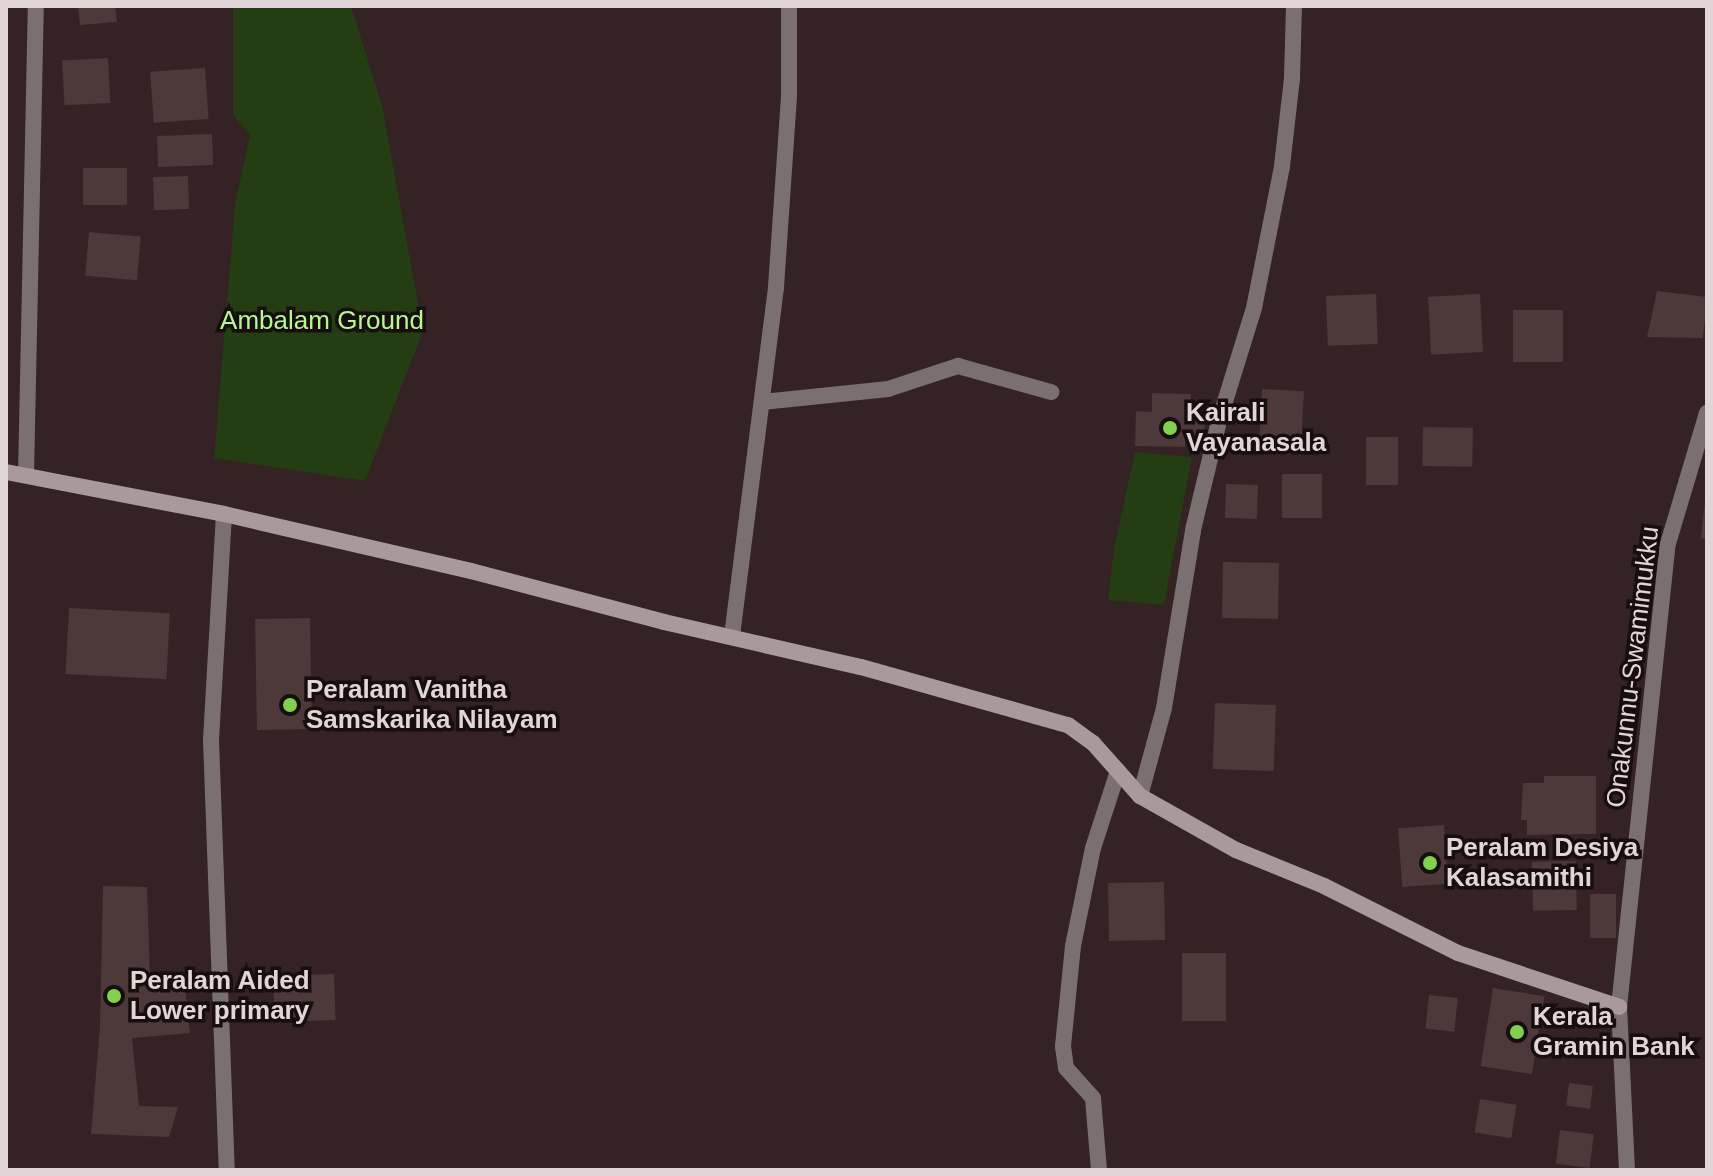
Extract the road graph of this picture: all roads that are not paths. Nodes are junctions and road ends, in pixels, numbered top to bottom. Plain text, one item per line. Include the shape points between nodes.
1 (36, 6) edge
2 (789, 6) edge
3 (1294, 6) edge
4 (1051, 392) dead end
5 (762, 402) junction
6 (1707, 413) edge
7 (6, 472) edge
8 (26, 475) junction
9 (224, 514) junction
10 (732, 636) junction
11 (1118, 771) junction
12 (1140, 796) junction
13 (1619, 1007) junction
14 (227, 1170) edge
15 (1099, 1170) edge
16 (1627, 1170) edge

1 - 8 street
2 - 5 street via 782,198
3 - 12 street via 1282,166 1254,308 1193,530 1164,708
4 - 5 street via 958,366 888,389
5 - 10 street
6 - 13 street, Onakunnu-Swamimukku via 1667,547
7 - 8 main road
8 - 9 main road
9 - 10 main road
9 - 14 street via 211,740
10 - 11 main road via 986,699 1068,725
11 - 12 main road
11 - 15 street via 1093,848 1073,946 1063,1046 1066,1068 1093,1098
12 - 13 main road via 1236,850 1337,892 1458,953
13 - 16 street, Onakunnu-Swamimukku

